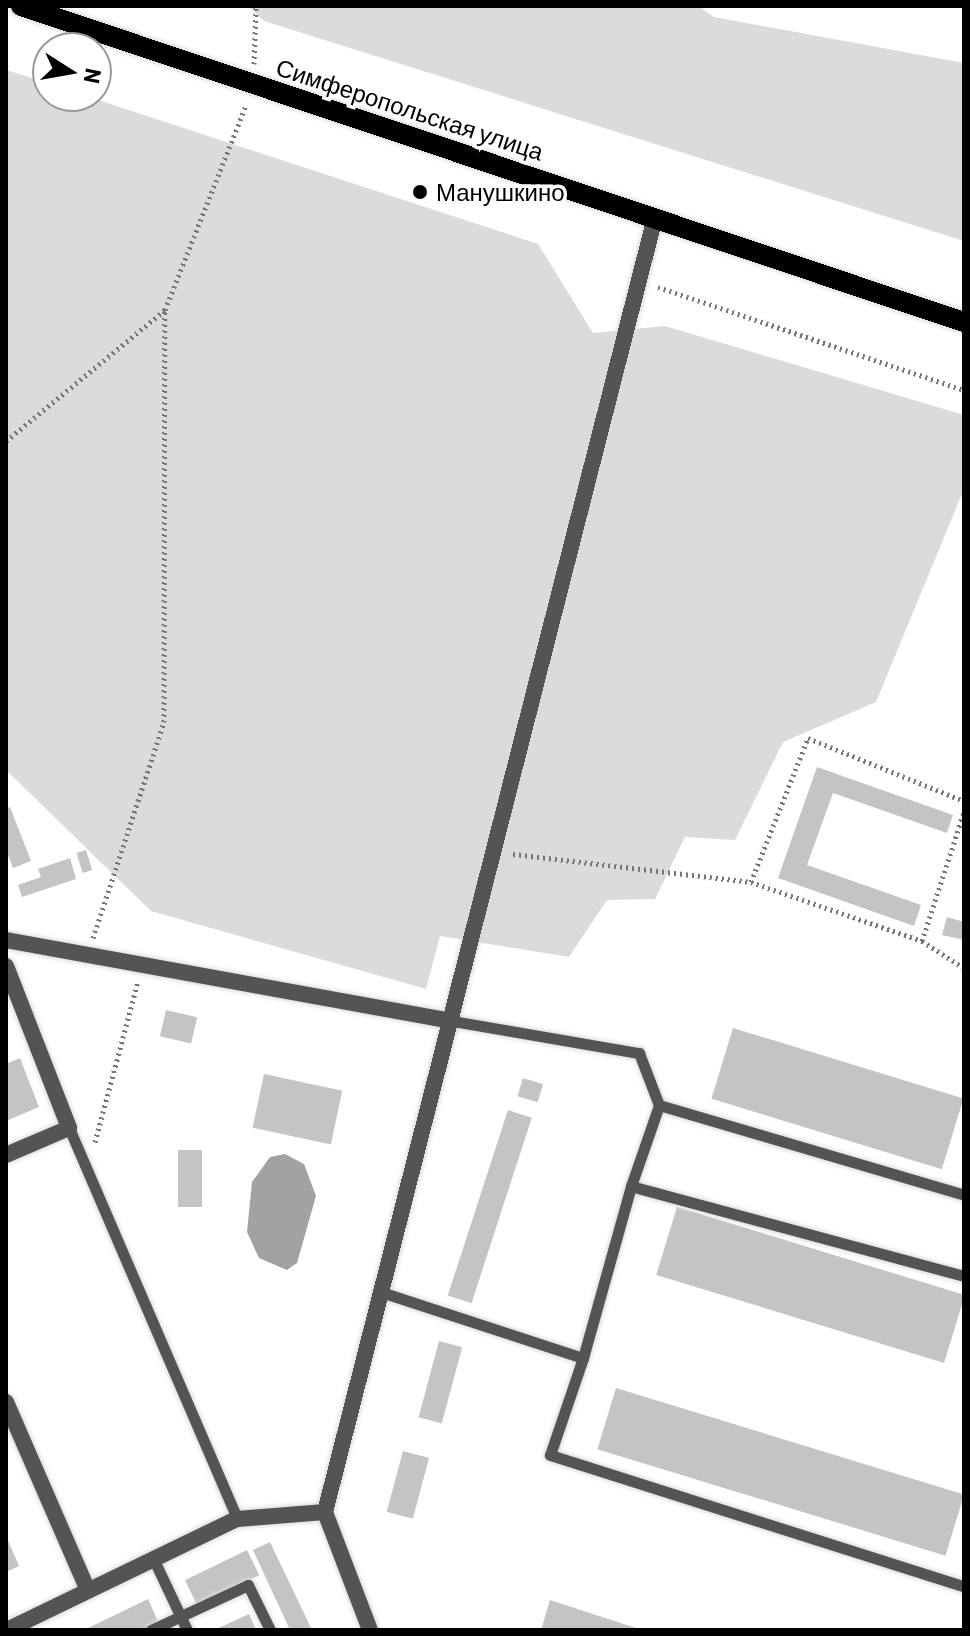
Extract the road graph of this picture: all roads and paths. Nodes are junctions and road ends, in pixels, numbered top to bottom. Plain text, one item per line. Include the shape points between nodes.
1 (21, 6) edge
2 (256, 6) edge
3 (254, 85) junction
4 (655, 217) junction
5 (638, 280) junction
6 (165, 310) junction
7 (964, 322) edge
8 (964, 390) edge
9 (6, 441) edge
10 (964, 801) edge
11 (964, 812) edge
12 (495, 852) junction
13 (751, 882) junction
14 (6, 940) edge
15 (922, 941) junction
16 (87, 955) junction
17 (142, 965) junction
18 (6, 966) edge
19 (964, 968) edge
20 (453, 1021) junction
21 (659, 1105) junction
22 (69, 1128) junction
23 (6, 1155) edge
24 (87, 1170) junction
25 (631, 1186) junction
26 (964, 1195) edge
27 (964, 1276) edge
28 (384, 1293) junction
29 (583, 1358) junction
30 (6, 1402) edge
31 (325, 1512) junction
32 (237, 1519) junction
33 (153, 1558) junction
34 (964, 1586) edge
35 (87, 1588) junction
36 (180, 1615) junction
37 (7, 1630) edge
38 (151, 1630) edge
39 (187, 1630) edge
40 (270, 1630) edge
41 (370, 1630) edge

1 - 3 main road, Симферопольская улица
2 - 3 path
3 - 4 main road, Симферопольская улица
3 - 6 path
4 - 5 street
4 - 7 main road, Симферопольская улица
5 - 8 path
5 - 12 street
6 - 9 path
6 - 16 path via 164,722
10 - 13 path via 808,738
11 - 15 path
12 - 13 path
12 - 20 street
13 - 15 path
14 - 16 street
15 - 19 path
16 - 17 street
17 - 20 street
17 - 24 path
18 - 22 street
20 - 21 lane via 639,1053
20 - 28 street
21 - 25 lane
21 - 26 lane
22 - 23 street
22 - 24 lane
24 - 32 lane
25 - 27 lane
25 - 29 lane
28 - 29 lane
28 - 31 street
29 - 34 lane via 550,1455
30 - 35 street
31 - 32 street
31 - 41 street
32 - 33 street
33 - 35 street
33 - 36 lane
35 - 37 street
36 - 38 lane
36 - 39 lane
36 - 40 lane via 248,1585

